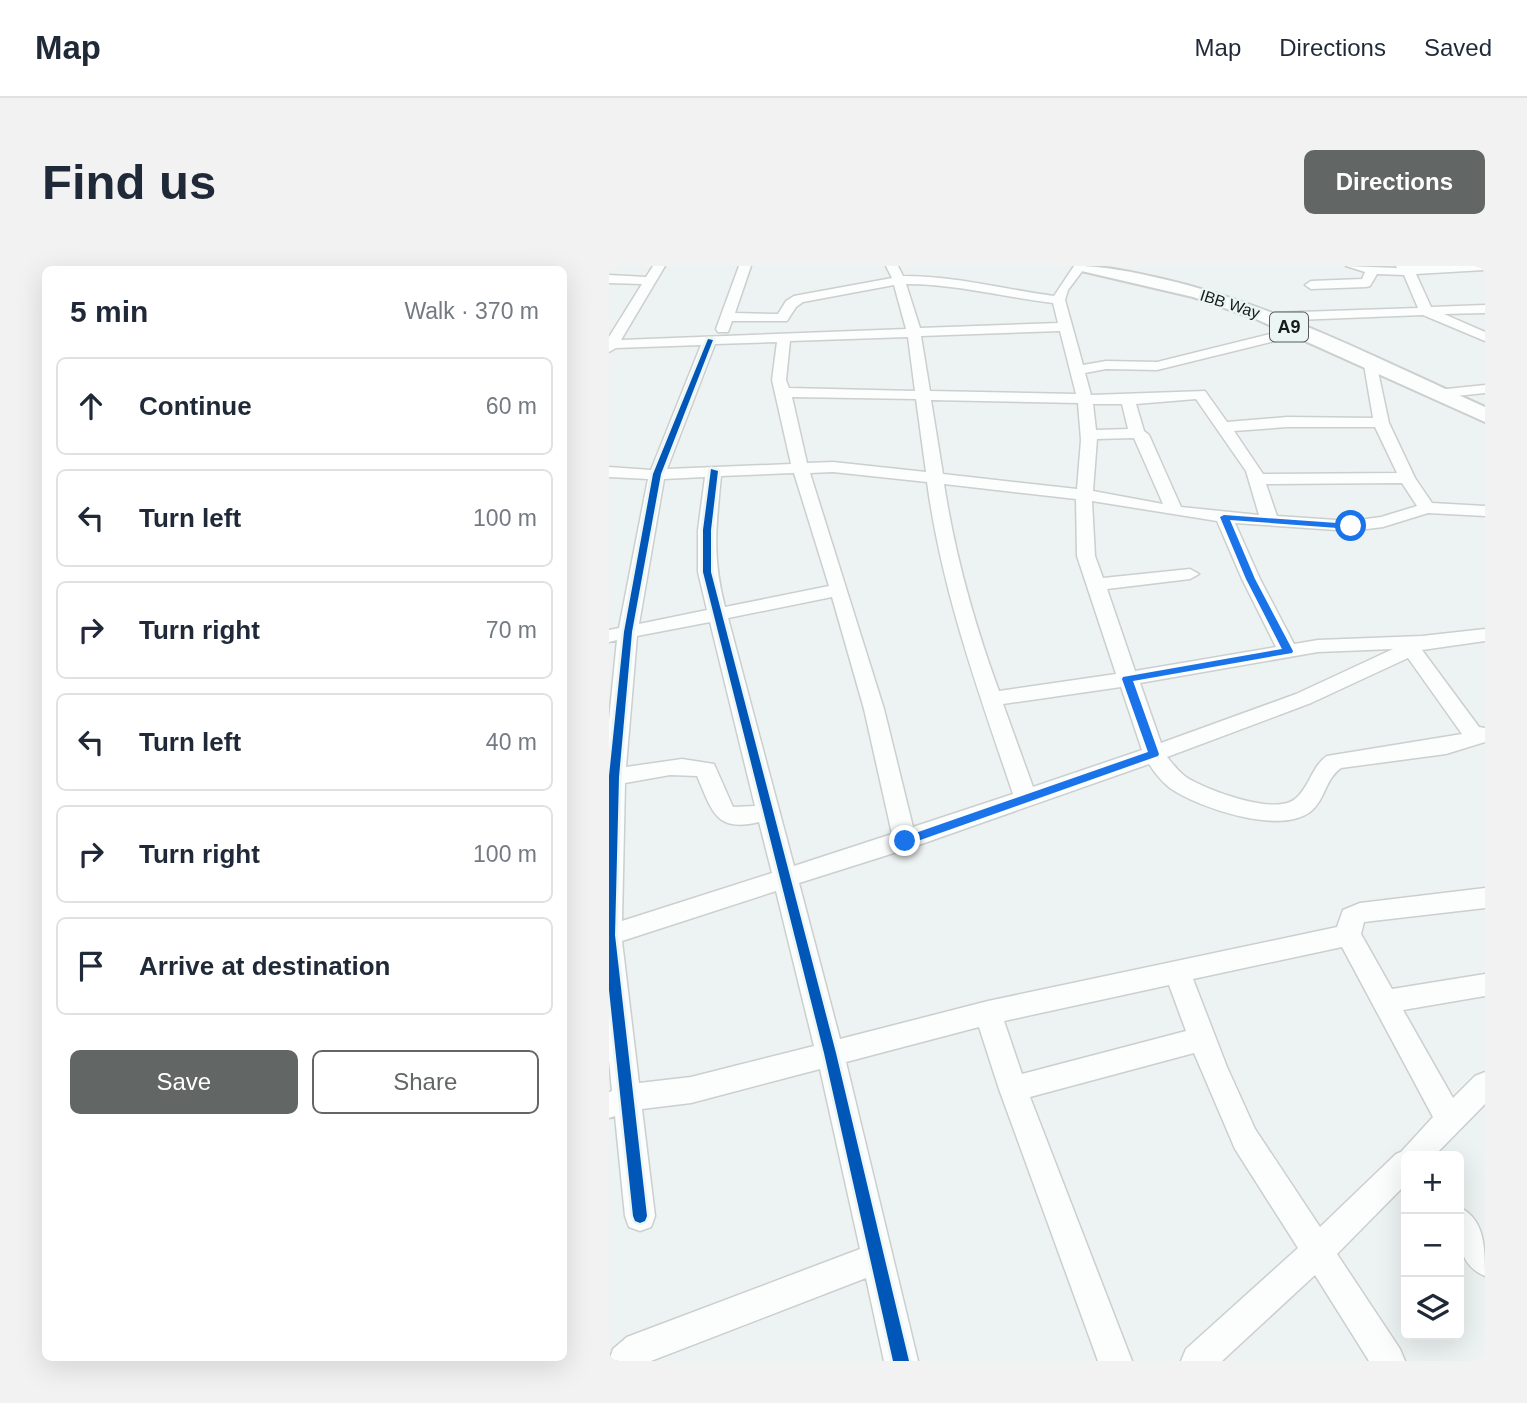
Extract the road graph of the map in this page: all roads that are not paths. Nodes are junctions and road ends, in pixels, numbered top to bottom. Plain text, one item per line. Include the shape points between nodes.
1 (659, 266) edge
2 (745, 266) edge
3 (1081, 266) edge
4 (1352, 266) edge
5 (1484, 266) edge
6 (1405, 269) edge
7 (1372, 271) junction
8 (895, 273) edge
9 (609, 279) edge
10 (651, 281) junction
11 (1311, 285) dead end
12 (1059, 300) junction
13 (1485, 309) edge
14 (1427, 312) junction
15 (727, 317) junction
16 (1269, 317) junction
17 (1065, 327) junction
18 (1298, 331) junction
19 (914, 332) junction
20 (784, 337) junction
21 (1485, 337) edge
22 (715, 340) junction
23 (611, 346) edge
24 (1371, 365) junction
25 (1078, 370) junction
26 (1485, 389) edge
27 (783, 391) junction
28 (1437, 394) junction
29 (925, 395) junction
30 (1085, 399) junction
31 (1128, 400) junction
32 (1485, 415) edge
33 (1381, 423) junction
34 (1225, 428) junction
35 (1137, 433) junction
36 (1089, 435) junction
37 (800, 467) junction
38 (714, 471) junction
39 (609, 472) edge
40 (657, 474) junction
41 (1407, 478) junction
42 (934, 479) junction
43 (1257, 479) junction
44 (1086, 495) junction
45 (1427, 508) junction
46 (1174, 511) junction
47 (1485, 511) edge
48 (1224, 517) junction
49 (1271, 522) junction
50 (1190, 574) dead end
51 (1094, 585) junction
52 (838, 590) junction
53 (718, 614) junction
54 (618, 634) edge
55 (1485, 635) edge
56 (1417, 645) junction
57 (1288, 651) junction
58 (1127, 679) junction
59 (991, 699) junction
60 (1481, 735) edge
61 (1154, 754) junction
62 (612, 778) edge
63 (1025, 799) junction
64 (768, 811) junction
65 (905, 841) junction
66 (786, 878) junction
67 (1485, 898) edge
68 (609, 935) edge
69 (1348, 935) junction
70 (1177, 971) junction
71 (1485, 985) edge
72 (1385, 1002) junction
73 (988, 1013) junction
74 (1202, 1039) junction
75 (830, 1053) junction
76 (1485, 1085) edge
77 (1013, 1089) junction
78 (618, 1102) edge
79 (1450, 1120) junction
80 (1419, 1151) edge
81 (1401, 1169) edge
82 (640, 1216) dead end
83 (1464, 1229) edge
84 (1319, 1250) junction
85 (877, 1258) junction
86 (1485, 1260) edge
87 (625, 1361) edge
88 (901, 1361) edge
89 (1115, 1361) edge
90 (1198, 1361) edge
91 (1388, 1361) edge

1 - 10 street
2 - 15 street
3 - 12 street
3 - 16 highway, IBB Way / A9 via 1199,293
4 - 7 street
5 - 6 street
6 - 7 street
6 - 14 street
7 - 11 street via 1366,283
8 - 12 street
8 - 15 street via 799,299 782,318
8 - 19 street
9 - 10 street
10 - 23 street
12 - 17 street
13 - 14 street
14 - 16 street
14 - 21 street
15 - 22 street
16 - 18 highway, IBB Way / A9
17 - 19 street
17 - 25 street
18 - 24 highway, IBB Way / A9
18 - 25 street via 1157,366 1106,365
19 - 20 street
19 - 29 street
20 - 22 street
20 - 27 street via 779,380
22 - 23 street
22 - 40 street
24 - 28 highway, IBB Way / A9
24 - 33 street
25 - 30 street
26 - 28 street
27 - 29 street
27 - 37 street
28 - 32 highway, IBB Way / A9
29 - 30 street
29 - 42 street
30 - 31 street
30 - 36 street
31 - 34 street via 1200,394
31 - 35 street
33 - 34 street via 1287,422
33 - 41 street
34 - 43 street
35 - 36 street
35 - 46 street
36 - 44 street
37 - 38 street
37 - 42 street
37 - 52 street
38 - 40 street
38 - 53 street via 707,572
39 - 40 street
40 - 54 street
41 - 43 street
41 - 45 street
42 - 44 street
42 - 59 street via 950,565
43 - 49 street
44 - 46 street
44 - 51 street via 1086,556
45 - 47 street
45 - 49 street via 1351,526
46 - 48 street
48 - 49 street
48 - 57 street
50 - 51 street
51 - 58 street
52 - 53 street
52 - 65 street via 874,709
53 - 54 street
53 - 64 street
54 - 62 street
55 - 56 street
56 - 57 street via 1318,646
56 - 60 street via 1472,732
56 - 61 street via 1333,687
57 - 58 street
58 - 59 street
58 - 61 street
59 - 63 street
60 - 61 street via 1446,746 1335,761 1323,770 1304,806 1289,812 1240,806 1195,792 1169,773
61 - 63 street
62 - 64 street via 695,766 706,770 728,816
62 - 68 street
63 - 65 street
64 - 66 street
65 - 66 street
66 - 68 street
66 - 75 street
67 - 69 street via 1360,913 1352,917
68 - 78 street
69 - 70 street
69 - 72 street
70 - 73 street
70 - 74 street
71 - 72 street
72 - 79 street
73 - 75 street
73 - 77 street
74 - 77 street
74 - 84 street via 1245,1139
75 - 78 street via 691,1090
75 - 85 street
76 - 79 street
77 - 89 street
78 - 82 street
79 - 80 street
81 - 84 street
83 - 86 street
84 - 90 street
84 - 91 street
85 - 87 street via 639,1349
85 - 88 street

